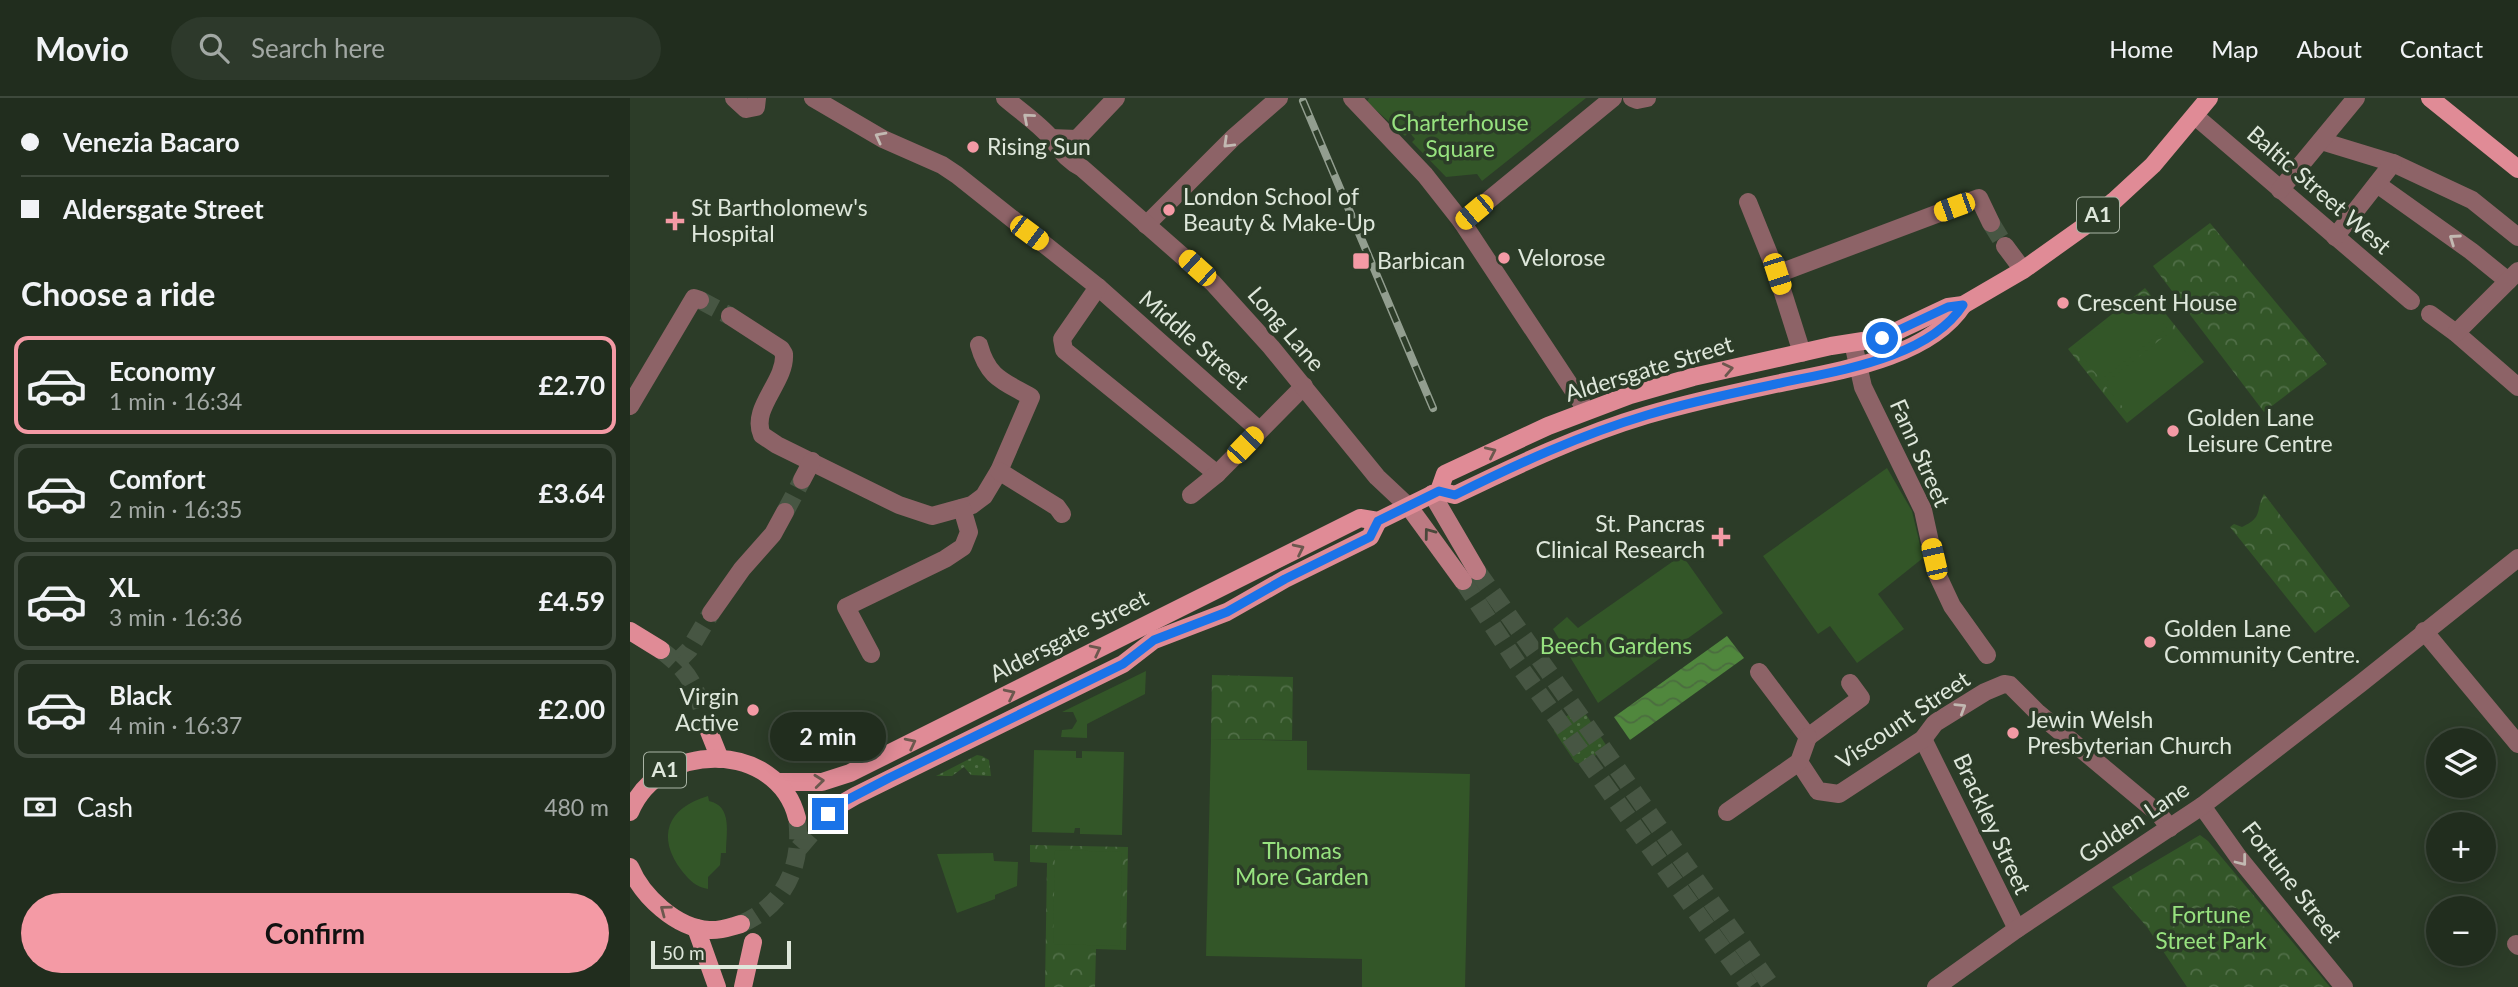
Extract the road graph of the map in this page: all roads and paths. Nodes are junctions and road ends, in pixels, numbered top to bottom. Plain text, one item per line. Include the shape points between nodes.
1 (734, 98) edge
2 (757, 98) edge
3 (813, 98) edge
4 (1005, 98) edge
5 (1116, 98) edge
6 (1279, 98) edge
7 (1352, 98) edge
8 (1613, 98) edge
9 (1632, 98) edge
10 (1647, 98) edge
11 (2209, 98) edge
12 (2356, 98) edge
13 (2430, 98) edge
14 (2194, 116) junction
15 (1051, 138) junction
16 (1077, 139) junction
17 (2321, 141) junction
18 (2393, 163) junction
19 (1082, 168) junction
20 (2518, 169) edge
21 (2376, 184) junction
22 (2280, 190) junction
23 (1748, 202) dead end
24 (1462, 222) junction
25 (1991, 223) tunnel mouth
26 (1146, 225) junction
27 (2335, 237) junction
28 (2518, 237) edge
29 (2005, 246) tunnel mouth
30 (2023, 270) junction
31 (1777, 274) junction
32 (2513, 276) edge
33 (1098, 287) junction
34 (700, 300) dead end
35 (2411, 301) dead end
36 (1963, 305) junction
37 (2430, 314) dead end
38 (730, 316) tunnel mouth
39 (2456, 333) junction
40 (1853, 343) junction
41 (979, 345) dead end
42 (1802, 353) junction
43 (1858, 366) junction
44 (2516, 382) edge
45 (1304, 386) junction
46 (630, 406) edge
47 (1584, 411) junction
48 (1259, 430) junction
49 (812, 461) junction
50 (999, 471) junction
51 (1217, 474) junction
52 (802, 480) tunnel mouth
53 (1435, 492) junction
54 (1191, 495) dead end
55 (1409, 507) junction
56 (962, 508) junction
57 (785, 513) tunnel mouth
58 (1062, 514) dead end
59 (1378, 521) junction
60 (2515, 567) edge
61 (710, 613) tunnel mouth
62 (630, 631) edge
63 (2424, 631) junction
64 (661, 650) tunnel mouth
65 (871, 654) dead end
66 (1987, 654) dead end
67 (1759, 671) dead end
68 (1850, 683) dead end
69 (708, 729) tunnel mouth
70 (1808, 737) junction
71 (1923, 739) junction
72 (2518, 744) edge
73 (720, 758) junction
74 (1799, 762) junction
75 (778, 782) junction
76 (2202, 806) junction
77 (630, 812) edge
78 (1727, 812) dead end
79 (797, 818) tunnel mouth
80 (824, 819) tunnel mouth
81 (2170, 828) junction
82 (630, 867) edge
83 (635, 886) edge
84 (741, 924) tunnel mouth
85 (696, 928) junction
86 (2017, 929) junction
87 (753, 942) dead end
88 (716, 987) edge
89 (743, 987) edge
90 (1936, 987) edge
91 (2344, 987) edge

1 - 2 street via 746,109 756,107
33 -> 3 street, Middle Street via 942,164 883,139
15 -> 4 street, Long Lane
5 - 16 street
6 -> 26 street
7 - 24 street via 1425,175
8 - 24 street
9 - 10 street
11 - 14 main road, A1
12 - 17 street
13 - 20 main road
14 - 22 street, Baltic Street West
14 - 30 main road, A1 via 2153,165 2114,201
15 - 16 street
15 - 19 street, Long Lane via 1059,152
16 - 19 street
17 - 18 street
17 - 22 street
18 - 21 street
18 - 28 street via 2472,200
19 - 26 street, Long Lane
21 - 27 street
32 -> 21 street
22 - 27 street, Baltic Street West
23 - 31 street
24 - 47 street
25 - 31 street via 1979,198
26 - 45 street, Long Lane via 1213,283
27 - 35 street, Baltic Street West
29 - 30 street
30 - 36 main road, A1
31 - 42 street
32 - 39 street
33 - 48 street, Middle Street
33 - 51 street via 1062,339 1064,350
34 - 46 street via 691,302
36 - 40 main road, A1 via 1948,307 1882,338
36 - 43 main road, A1 via 1953,320 1924,339
37 - 39 street
38 - 49 street via 785,354 758,419 762,435
39 - 44 street
40 - 42 main road, Aldersgate Street / A1
40 - 43 street, Fann Street
41 - 50 street via 991,373 1031,397
47 -> 42 main road, Aldersgate Street / A1 via 1693,377
43 - 53 main road, Aldersgate Street / A1 via 1645,415 1555,448 1455,495
43 - 66 street, Fann Street via 1863,387 1923,510 1937,574 1952,606
45 - 48 street
45 - 55 street, Long Lane via 1377,477
53 -> 47 main road, Aldersgate Street / A1 via 1445,474
48 - 51 street
49 - 52 street
49 - 56 street via 922,514
50 - 56 street via 985,496
50 - 58 street
51 - 54 street
53 - 55 main road, Aldersgate Street / A1
53 -> 55 main road via 1470,576
55 - 59 main road, Aldersgate Street / A1
56 - 65 street via 970,532 963,547 846,607
57 - 61 street via 774,534
75 -> 59 main road, Aldersgate Street / A1 via 822,782 850,773 1360,518
59 - 80 main road, Aldersgate Street / A1 via 1370,537 1227,612 1154,640 1123,664 866,790
60 - 63 street, Golden Lane
62 - 64 main road
63 - 72 street
63 - 76 street, Golden Lane
67 - 70 street
68 - 70 street via 1861,698
69 - 73 main road
70 - 74 street
71 - 74 street, Viscount Street via 1839,794 1818,791
71 -> 81 street, Viscount Street via 1935,723 1985,692 2010,685
71 - 86 street, Brackley Street
73 - 75 main road, A1 via 744,764
73 - 77 main road, A1 via 666,769 651,779
74 - 78 street
75 - 79 main road
76 - 81 street, Golden Lane
76 -> 91 street, Fortune Street
81 - 86 street, Golden Lane
82 - 83 main road
85 -> 83 main road
84 - 85 main road via 722,930
85 - 88 main road
86 - 90 street, Golden Lane
87 - 89 main road

